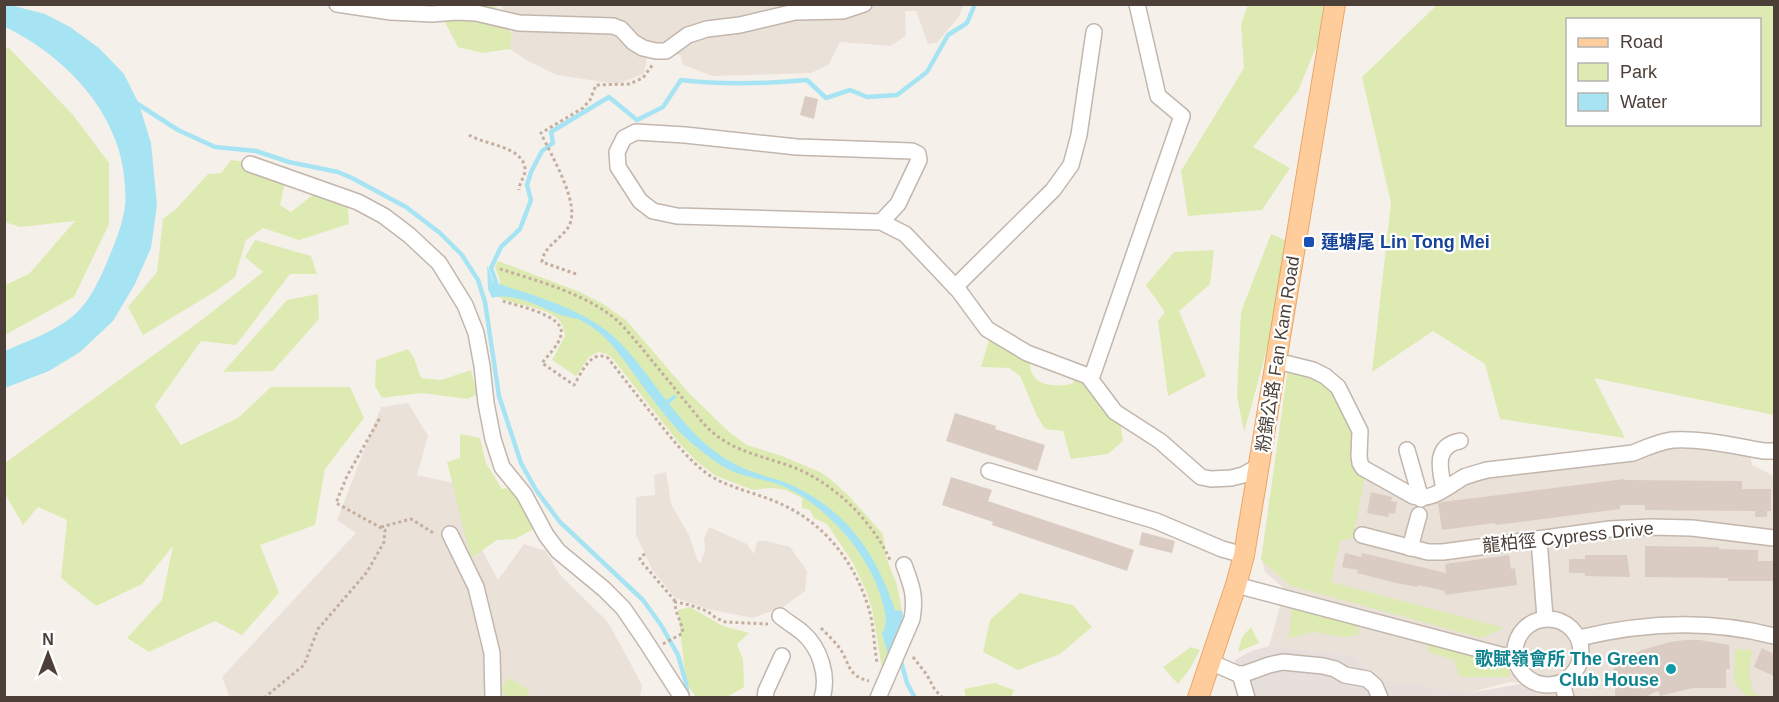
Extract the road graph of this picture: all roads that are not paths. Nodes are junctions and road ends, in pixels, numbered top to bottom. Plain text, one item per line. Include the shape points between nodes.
1 (337, 4) edge
2 (864, 4) edge
3 (1137, 4) edge
4 (1335, 4) edge
5 (1094, 32) dead end
6 (250, 164) dead end
7 (882, 222) junction
8 (955, 287) junction
9 (1277, 361) junction
10 (1091, 379) junction
11 (1460, 441) dead end
12 (1407, 450) dead end
13 (1774, 451) edge
14 (1259, 466) junction
15 (989, 471) dead end
16 (1444, 489) junction
17 (1421, 499) junction
18 (1419, 515) dead end
19 (445, 535) road end
20 (1362, 535) dead end
21 (1774, 538) edge
22 (1539, 539) junction
23 (1410, 548) junction
24 (1244, 555) junction
25 (898, 566) road end
26 (1236, 585) junction
27 (1545, 618) junction
28 (777, 620) road end
29 (1774, 636) edge
30 (1579, 638) junction
31 (782, 656) dead end
32 (1516, 660) junction
33 (1210, 662) junction
34 (1240, 674) junction
35 (1562, 682) junction
36 (880, 691) edge
37 (681, 696) dead end
38 (493, 698) edge
39 (765, 698) edge
40 (822, 698) edge
41 (1198, 698) edge
42 (1247, 698) edge
43 (1380, 698) edge
44 (1566, 698) edge

1 - 2 street via 391,12 476,14 519,23 613,26 643,48 656,51 707,29 795,12 843,11
3 - 10 street via 1158,96 1182,117
4 - 9 main road, 粉錦公路 Fan Kam Road
5 - 8 street via 1071,165 1053,190
6 - 37 street via 357,202 384,216 439,263 465,305 476,333 486,403 502,467 524,494 558,551 622,608
7 - 7 street via 676,216 653,211 640,201 618,167 617,152 624,138 636,132 797,147 912,151 919,160 898,204
7 - 8 street via 905,234
8 - 10 street via 987,329 1028,353
9 - 14 main road, 粉錦公路 Fan Kam Road
9 - 17 street via 1313,370 1338,387 1360,431 1360,463
10 - 14 street via 1115,412 1160,441 1201,477 1231,478
11 - 16 street via 1440,456
12 - 17 street
13 - 16 street via 1691,440 1670,441 1632,453 1487,470
14 - 24 main road, 粉錦公路 Fan Kam Road
15 - 24 street via 1156,521
16 - 17 street
18 - 23 street
19 - 38 street via 476,587 492,653
20 - 23 street, 龍柏徑 Cypress Drive
21 - 22 street, 龍柏徑 Cypress Drive via 1651,527
22 - 23 street, 龍柏徑 Cypress Drive via 1443,552
22 - 27 street
24 - 26 main road, 粉錦公路 Fan Kam Road
25 - 36 street via 914,592 915,606
26 - 32 street
26 - 33 main road, 粉錦公路 Fan Kam Road
27 - 30 street via 1567,623
27 - 32 street via 1524,628 1515,649
28 - 40 street via 804,634 815,649 824,678
29 - 30 street via 1696,624 1666,624
30 - 35 street via 1580,664
31 - 39 street
32 - 35 street via 1536,683
33 - 34 street
33 - 41 main road, 粉錦公路 Fan Kam Road
34 - 42 street
34 - 43 street via 1283,662 1323,666 1368,679
35 - 44 street

